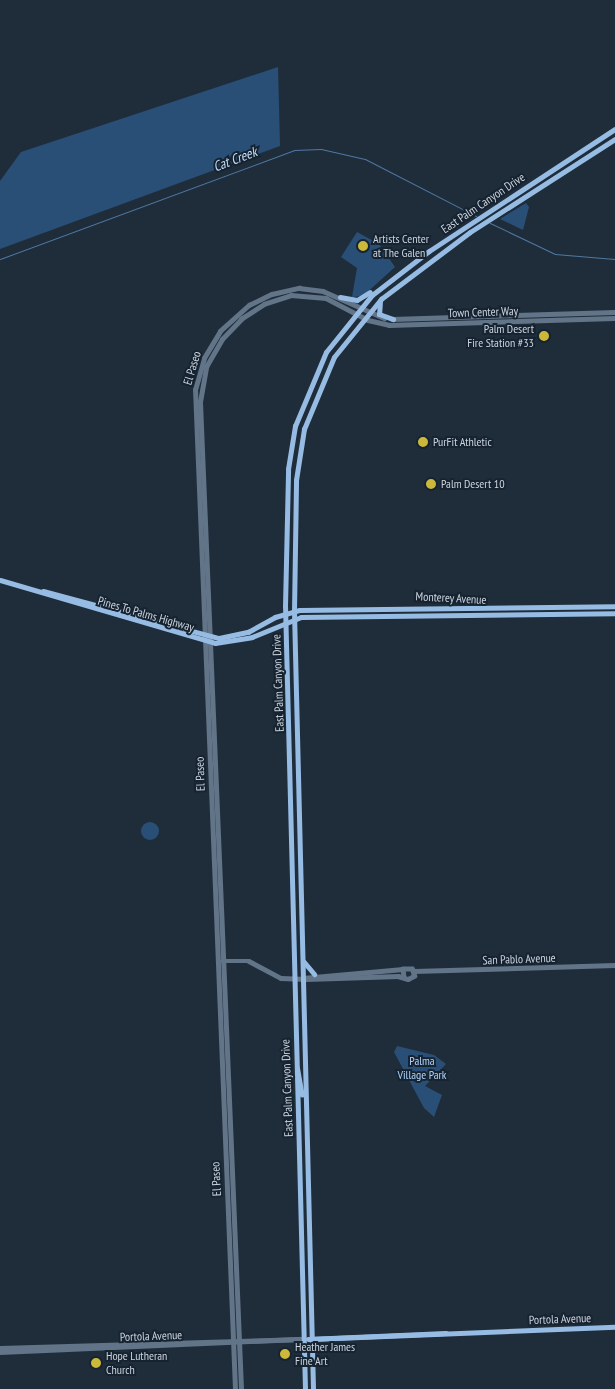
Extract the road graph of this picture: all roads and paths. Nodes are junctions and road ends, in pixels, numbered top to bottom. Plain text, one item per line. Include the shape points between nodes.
1 (615, 129) edge
2 (615, 139) edge
3 (462, 230) junction
4 (450, 246) junction
5 (387, 282) junction
6 (340, 297) junction
7 (381, 299) junction
8 (359, 308) junction
9 (367, 312) junction
10 (615, 312) edge
11 (355, 313) junction
12 (363, 318) junction
13 (615, 318) edge
14 (393, 319) junction
15 (199, 510) junction
16 (205, 525) junction
17 (201, 563) junction
18 (0, 580) edge
19 (207, 584) junction
20 (202, 590) junction
21 (615, 606) edge
22 (466, 609) junction
23 (510, 610) junction
24 (294, 611) junction
25 (421, 612) junction
26 (286, 613) junction
27 (615, 613) edge
28 (494, 617) junction
29 (294, 618) junction
30 (286, 620) junction
31 (207, 640) junction
32 (289, 738) junction
33 (297, 765) junction
34 (290, 800) junction
35 (299, 836) junction
36 (302, 959) junction
37 (220, 961) junction
38 (615, 965) edge
39 (403, 969) junction
40 (414, 973) junction
41 (314, 974) junction
42 (294, 978) junction
43 (303, 978) junction
44 (404, 978) junction
45 (222, 1016) junction
46 (220, 1042) junction
47 (224, 1066) dead end
48 (297, 1068) junction
49 (305, 1102) junction
50 (615, 1327) edge
51 (446, 1334) junction
52 (345, 1337) junction
53 (303, 1339) junction
54 (311, 1339) junction
55 (235, 1341) junction
56 (0, 1350) edge
57 (238, 1389) edge
58 (305, 1389) edge
59 (313, 1389) edge

1 - 3 main road, East Palm Canyon Drive
2 - 4 main road, East Palm Canyon Drive
3 - 4 main road
3 - 5 main road, East Palm Canyon Drive
4 - 7 main road, East Palm Canyon Drive
5 - 6 main road via 361,300
5 - 8 main road, East Palm Canyon Drive
6 - 8 street, El Paseo
6 - 15 street, El Paseo via 299,288 272,294 237,313 212,343 194,396
7 - 9 main road, East Palm Canyon Drive
7 - 14 main road via 379,314
8 - 9 street, El Paseo
8 - 11 main road, East Palm Canyon Drive
9 - 12 main road, East Palm Canyon Drive
9 - 14 street, Town Center Way
10 - 14 street, Town Center Way
11 - 12 street, Town Center Way
11 - 16 street, El Paseo via 318,296 283,297 247,314 222,339 201,387
11 - 26 main road, East Palm Canyon Drive via 315,371 293,435 287,482
12 - 13 street, Town Center Way via 389,325
12 - 24 main road, East Palm Canyon Drive via 323,376 304,429 296,480
15 - 16 street
15 - 17 street, El Paseo
16 - 19 street, El Paseo
17 - 19 street
17 - 20 street, El Paseo
18 - 31 main road, Pines To Palms Highway
19 - 20 street
19 - 31 street, El Paseo
20 - 31 street, El Paseo
21 - 23 main road, Monterey Avenue
22 - 23 main road, Monterey Avenue
22 - 24 main road, Monterey Avenue via 416,606
22 - 25 main road
23 - 28 main road
24 - 26 main road, Monterey Avenue
24 - 29 main road, East Palm Canyon Drive
25 - 28 main road, Monterey Avenue
25 - 29 main road, Monterey Avenue
26 - 30 main road, East Palm Canyon Drive
26 - 31 main road, Pines To Palms Highway via 239,636
27 - 28 main road, Monterey Avenue
29 - 30 main road, Monterey Avenue
29 - 33 main road, East Palm Canyon Drive
30 - 31 main road, Pines To Palms Highway via 252,637
30 - 32 main road, East Palm Canyon Drive
31 - 37 street, El Paseo
32 - 33 main road
32 - 34 main road, East Palm Canyon Drive
33 - 35 main road, East Palm Canyon Drive
34 - 35 main road via 295,802
34 - 42 main road, East Palm Canyon Drive
35 - 36 main road, East Palm Canyon Drive
36 - 41 main road
36 - 43 main road, East Palm Canyon Drive
37 - 42 street, San Pablo Avenue via 249,961 274,975
37 - 45 street, El Paseo
38 - 40 street, San Pablo Avenue
39 - 40 street, San Pablo Avenue
39 - 41 street, San Pablo Avenue
39 - 44 street
40 - 44 street, San Pablo Avenue
41 - 43 street, San Pablo Avenue
42 - 43 street, San Pablo Avenue
42 - 48 main road, East Palm Canyon Drive
43 - 44 street, San Pablo Avenue
43 - 49 main road, East Palm Canyon Drive
45 - 46 street, El Paseo
45 - 55 street, El Paseo via 238,1331
46 - 47 street
46 - 55 street, El Paseo
48 - 49 main road
48 - 53 main road, East Palm Canyon Drive
49 - 54 main road, East Palm Canyon Drive
50 - 51 main road, Portola Avenue
51 - 52 main road, Portola Avenue
51 - 52 main road, Portola Avenue
52 - 54 main road, Portola Avenue
52 - 54 main road, Portola Avenue via 329,1341
53 - 54 main road, Portola Avenue
53 - 55 street, Portola Avenue
53 - 58 main road, East Palm Canyon Drive
54 - 59 main road, East Palm Canyon Drive
55 - 56 street, Portola Avenue
55 - 56 street, Portola Avenue
55 - 57 street, El Paseo
55 - 57 street, El Paseo via 234,1381

